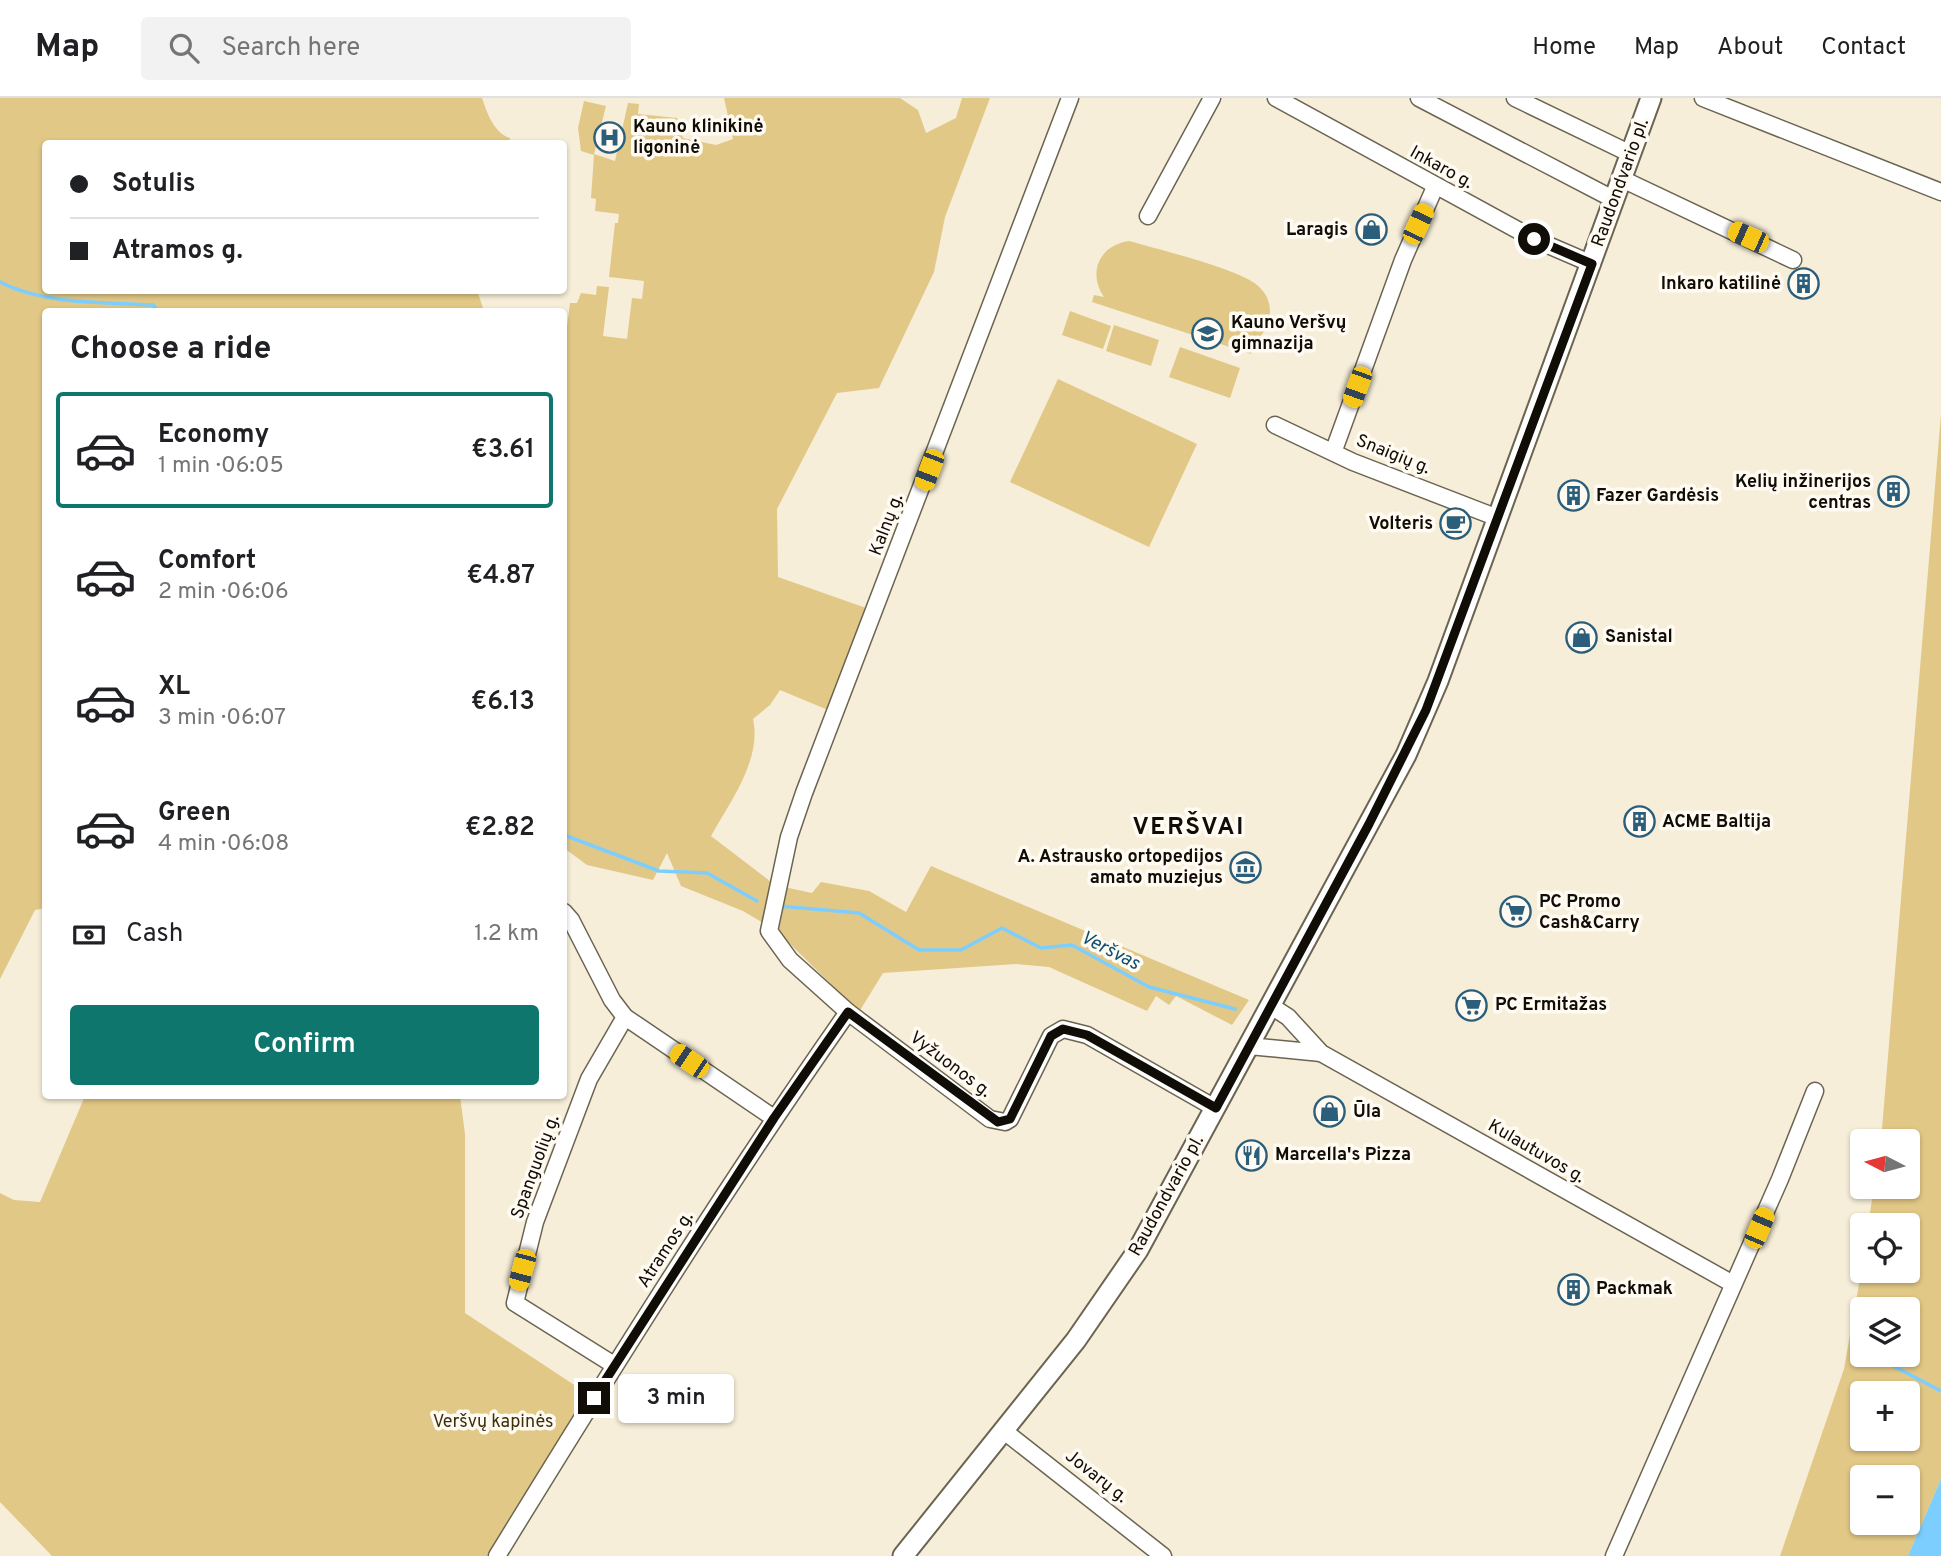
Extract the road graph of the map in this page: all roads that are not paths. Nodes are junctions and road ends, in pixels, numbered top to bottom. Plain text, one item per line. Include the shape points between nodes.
1 (1070, 98) edge
2 (1212, 98) edge
3 (1276, 98) edge
4 (1419, 98) edge
5 (1515, 98) edge
6 (1651, 98) edge
7 (1703, 98) edge
8 (1631, 154) junction
9 (1622, 179) junction
10 (1435, 187) junction
11 (1941, 192) edge
12 (1615, 201) junction
13 (1148, 216) dead end
14 (1793, 260) dead end
15 (1592, 264) junction
16 (1275, 425) dead end
17 (1334, 450) junction
18 (1498, 518) junction
19 (567, 915) edge
20 (1272, 1006) junction
21 (848, 1012) junction
22 (625, 1017) junction
23 (1249, 1046) junction
24 (1321, 1053) junction
25 (1815, 1091) dead end
26 (1216, 1108) junction
27 (774, 1118) junction
28 (1733, 1284) junction
29 (614, 1365) junction
30 (1004, 1431) junction
31 (497, 1556) edge
32 (903, 1556) edge
33 (1163, 1556) edge
34 (1614, 1556) edge

1 - 21 street, Kalnų g. via 789,837 769,931 790,960
2 - 13 street
3 - 10 street, Inkaro g.
4 - 12 street
5 - 8 street
6 - 8 main road, Raudondvario pl.
7 - 11 street
8 - 9 main road, Raudondvario pl.
9 - 12 main road, Raudondvario pl.
9 - 14 street
10 - 15 street, Inkaro g.
10 - 17 street via 1403,260
12 - 15 main road, Raudondvario pl.
15 - 18 main road, Raudondvario pl.
16 - 17 street, Snaigių g.
17 - 18 street, Snaigių g. via 1353,462
18 - 20 main road, Raudondvario pl. via 1406,755
19 - 22 street via 611,1000
20 - 23 main road, Raudondvario pl.
20 - 24 street, Kulautuvos g. via 1300,1028
21 - 26 street, Vyžuonos g. via 998,1122 1010,1119 1051,1036 1063,1029 1087,1035
21 - 27 street, Atramos g.
22 - 27 street
22 - 29 street, Spanguolių g. via 589,1079 535,1222 515,1294 519,1307
23 - 24 street, Kulautuvos g.
23 - 26 main road, Raudondvario pl.
24 - 28 street, Kulautuvos g.
25 - 28 street
26 - 30 main road, Raudondvario pl. via 1104,1302
27 - 29 street, Atramos g.
28 - 34 street
29 - 31 street, Atramos g.
30 - 32 main road, Raudondvario pl.
30 - 33 street, Jovarų g.

